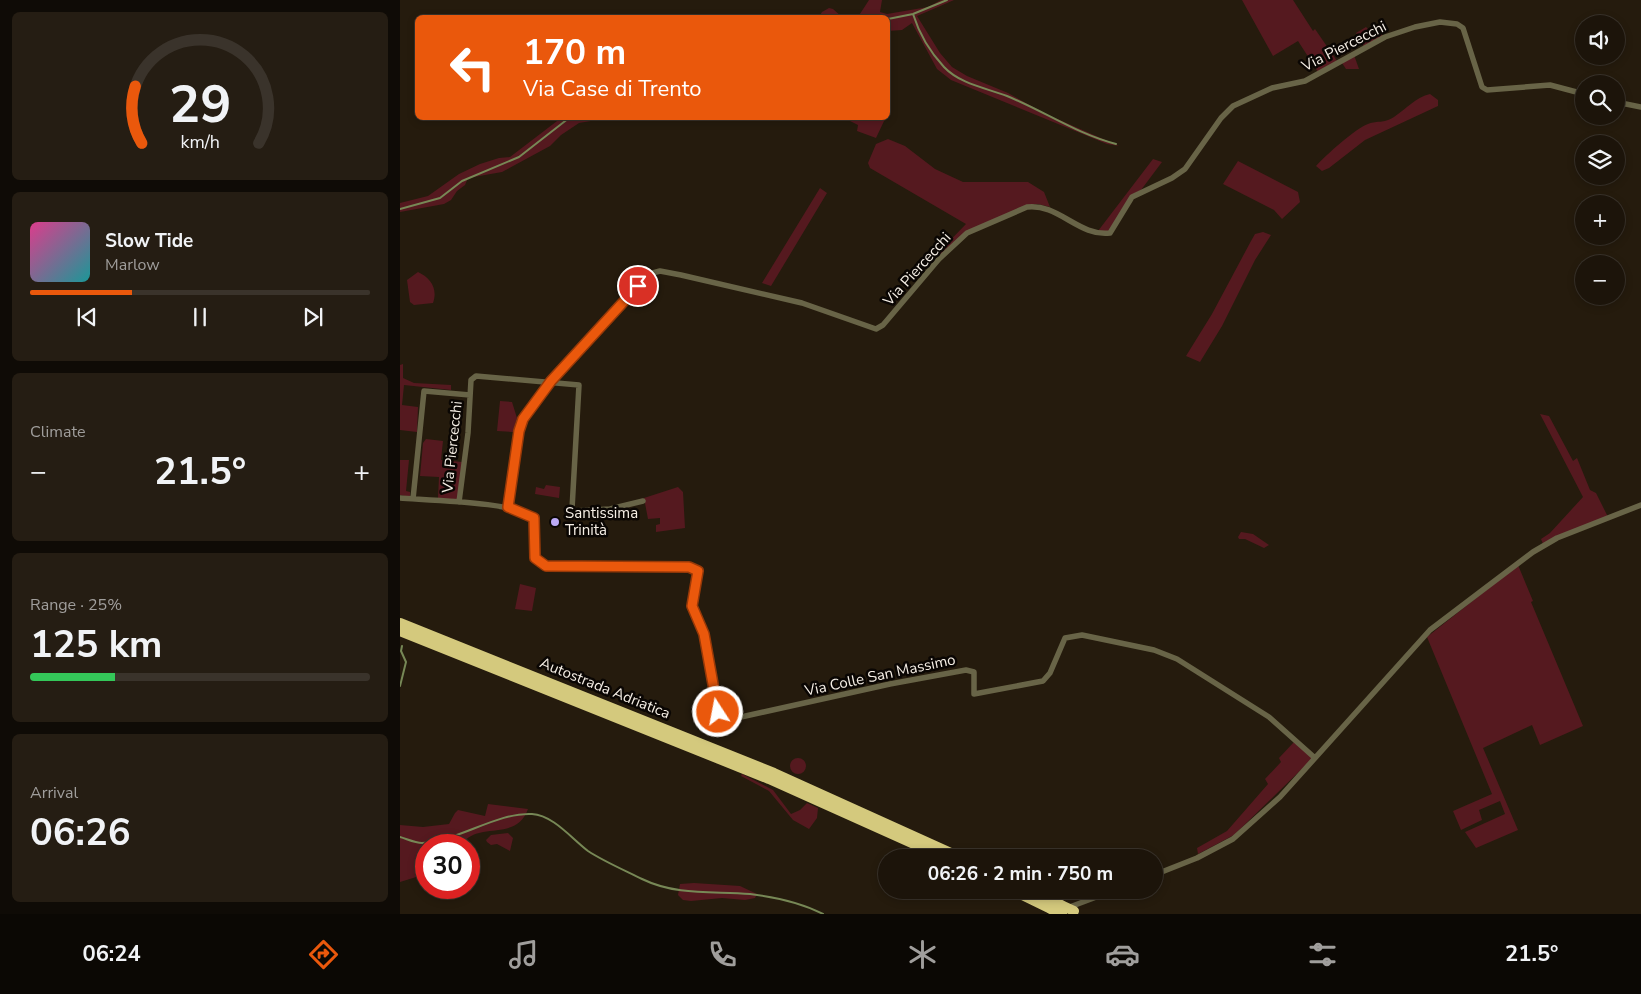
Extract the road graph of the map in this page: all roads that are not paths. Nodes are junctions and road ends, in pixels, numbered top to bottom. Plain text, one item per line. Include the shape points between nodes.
1 (1575, 92) edge
2 (1625, 104) edge
3 (1641, 108) edge
4 (551, 381) junction
5 (470, 394) junction
6 (400, 498) edge
7 (413, 499) junction
8 (643, 501) dead end
9 (459, 502) junction
10 (1641, 505) edge
11 (508, 507) junction
12 (400, 623) edge
13 (400, 631) edge
14 (1315, 758) junction
15 (924, 849) edge
16 (942, 849) edge
17 (1163, 871) edge
18 (1029, 899) edge
19 (1044, 899) edge
20 (1088, 899) edge
21 (1061, 910) edge
22 (1051, 911) edge
23 (1076, 913) edge

1 - 4 street, Via Piercecchi via 1550,85 1487,90 1482,87 1463,28 1448,22 1415,27 1385,37 1305,81 1272,88 1233,106 1185,168 1172,178 1132,197 1110,233 1097,233 1037,206 1027,207 967,233 939,259 884,325 876,329 802,303 660,271 649,274
2 - 3 street
4 - 5 street, Via Piercecchi via 476,376 471,380
4 - 8 street via 575,383 580,389 574,512
4 - 11 street, Via Piercecchi via 523,419
5 - 7 street, Via Piercecchi via 424,391
5 - 9 street, Via Piercecchi
6 - 7 street
7 - 9 street
9 - 11 street
10 - 14 street via 1557,538 1533,552 1430,630
11 - 14 street, Via Colle San Massimo via 534,518 535,558 546,566 689,567 698,571 692,606 704,634 716,704 724,718 732,720 966,670 974,672 974,694 1043,681 1050,673 1061,642 1073,635 1154,650 1177,659 1269,717
12 - 16 highway, Autostrada Adriatica via 774,773
13 - 15 highway, Autostrada Adriatica via 769,779
14 - 17 street via 1280,797 1233,839
18 - 22 highway
19 - 21 highway
20 - 22 street
21 - 22 highway, bridge
21 - 23 highway, bridge

